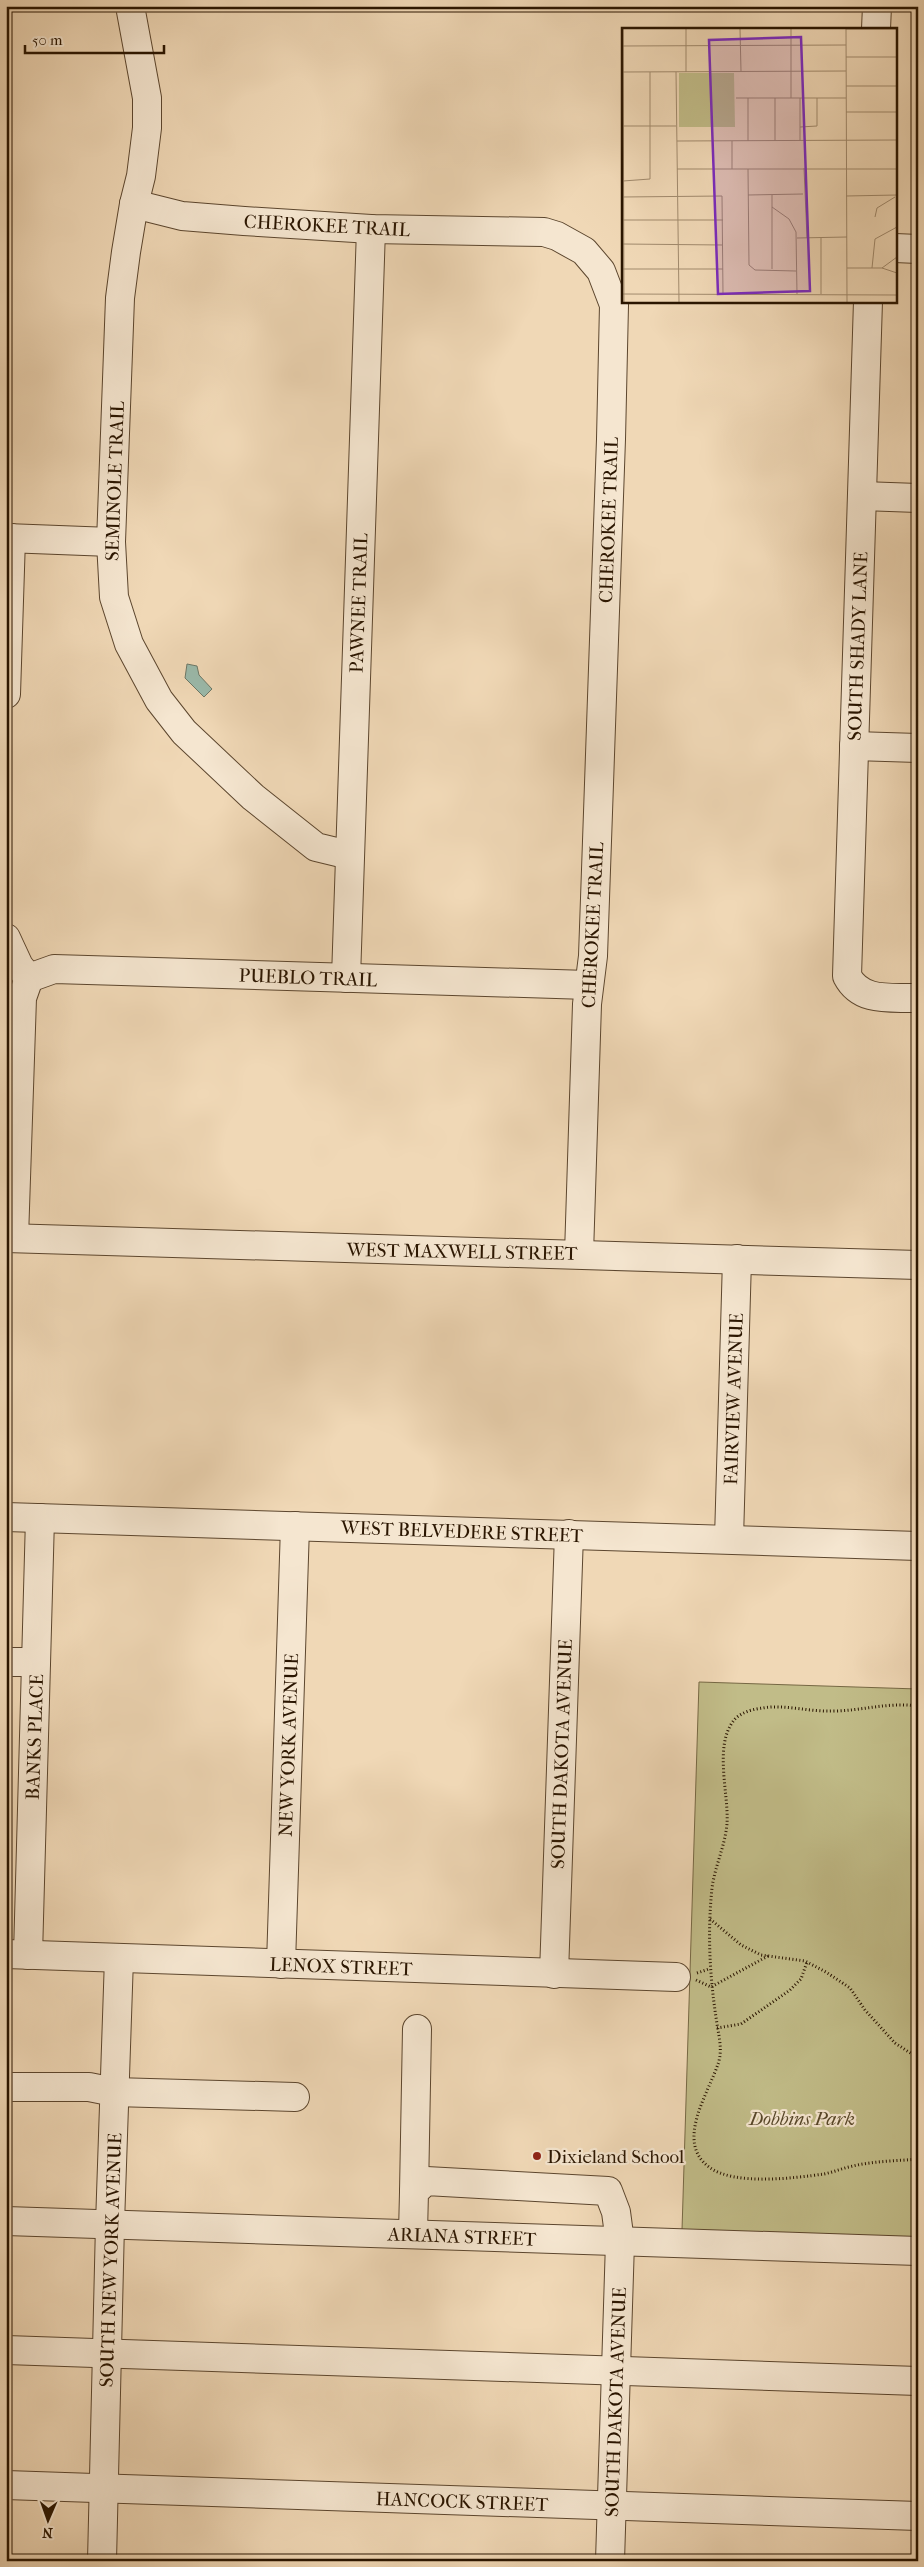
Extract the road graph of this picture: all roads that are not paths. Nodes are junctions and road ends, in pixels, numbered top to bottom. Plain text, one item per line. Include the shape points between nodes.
1 (130, 6) edge
2 (877, 6) edge
3 (876, 28) edge
4 (134, 204) junction
5 (371, 228) junction
6 (896, 248) edge
7 (918, 249) edge
8 (868, 302) edge
9 (862, 496) junction
10 (918, 498) edge
11 (9, 538) edge
12 (110, 542) junction
13 (6, 694) edge
14 (854, 746) junction
15 (918, 748) edge
16 (349, 855) junction
17 (6, 938) edge
18 (29, 978) junction
19 (346, 978) junction
20 (588, 985) junction
21 (918, 998) edge
22 (10, 1238) edge
23 (579, 1254) junction
24 (738, 1260) junction
25 (918, 1265) edge
26 (6, 1517) edge
27 (40, 1518) junction
28 (295, 1526) junction
29 (569, 1534) junction
30 (729, 1540) junction
31 (918, 1546) edge
32 (6, 1662) edge
33 (36, 1662) junction
34 (17, 1954) edge
35 (119, 1958) junction
36 (281, 1964) junction
37 (554, 1974) junction
38 (676, 1977) road end
39 (418, 2029) dead end
40 (6, 2087) edge
41 (114, 2092) junction
42 (295, 2097) dead end
43 (414, 2192) junction
44 (6, 2221) edge
45 (110, 2224) junction
46 (413, 2234) junction
47 (620, 2242) junction
48 (918, 2252) edge
49 (6, 2350) edge
50 (107, 2353) junction
51 (615, 2369) junction
52 (918, 2381) edge
53 (6, 2486) edge
54 (104, 2489) junction
55 (612, 2506) junction
56 (918, 2516) edge
57 (102, 2561) edge
58 (610, 2561) edge

1 - 4 street, SEMINOLE TRAIL via 147,98 148,128
2 - 3 street
4 - 5 street, CHEROKEE TRAIL via 182,216
4 - 12 street, SEMINOLE TRAIL via 119,315
5 - 16 street, PAWNEE TRAIL
5 - 20 street, CHEROKEE TRAIL via 544,232 557,236 584,251 601,270 614,305 593,946
6 - 7 street
8 - 9 street, SOUTH SHADY LANE
9 - 10 street
9 - 14 street, SOUTH SHADY LANE
11 - 12 street
11 - 13 street
12 - 16 street, SEMINOLE TRAIL via 114,597 122,627 159,700 184,732 252,797 316,847
14 - 15 street
14 - 21 street, SOUTH SHADY LANE via 847,976 855,989 868,996
16 - 19 street, PAWNEE TRAIL
17 - 18 street via 19,966
18 - 19 street, PUEBLO TRAIL via 54,970
18 - 22 street via 22,998
19 - 20 street, PUEBLO TRAIL
20 - 23 street, CHEROKEE TRAIL
22 - 23 street, WEST MAXWELL STREET
23 - 24 street, WEST MAXWELL STREET
24 - 25 street, WEST MAXWELL STREET
24 - 30 street, FAIRVIEW AVENUE
26 - 27 street, WEST BELVEDERE STREET
27 - 28 street, WEST BELVEDERE STREET
27 - 33 street, BANKS PLACE
28 - 29 street, WEST BELVEDERE STREET
28 - 36 street, NEW YORK AVENUE
29 - 30 street, WEST BELVEDERE STREET
29 - 37 street, SOUTH DAKOTA AVENUE
30 - 31 street, WEST BELVEDERE STREET
32 - 33 street
33 - 34 street, BANKS PLACE
34 - 35 street, LENOX STREET
35 - 36 street, LENOX STREET
35 - 41 street, SOUTH NEW YORK AVENUE
36 - 37 street, LENOX STREET
37 - 38 street, LENOX STREET
39 - 43 street
40 - 41 street via 90,2087
41 - 42 street
41 - 45 street, SOUTH NEW YORK AVENUE
43 - 46 street
43 - 47 street, SOUTH DAKOTA AVENUE via 426,2181 608,2191 616,2212
44 - 45 street, ARIANA STREET
45 - 46 street, ARIANA STREET
45 - 50 street, SOUTH NEW YORK AVENUE
46 - 47 street, ARIANA STREET
47 - 48 street, ARIANA STREET
47 - 51 street, SOUTH DAKOTA AVENUE
49 - 50 street
50 - 51 street
50 - 54 street, SOUTH NEW YORK AVENUE
51 - 52 street
51 - 55 street, SOUTH DAKOTA AVENUE
53 - 54 street, HANCOCK STREET
54 - 55 street, HANCOCK STREET
54 - 57 street, SOUTH NEW YORK AVENUE
55 - 56 street, HANCOCK STREET
55 - 58 street, SOUTH DAKOTA AVENUE

